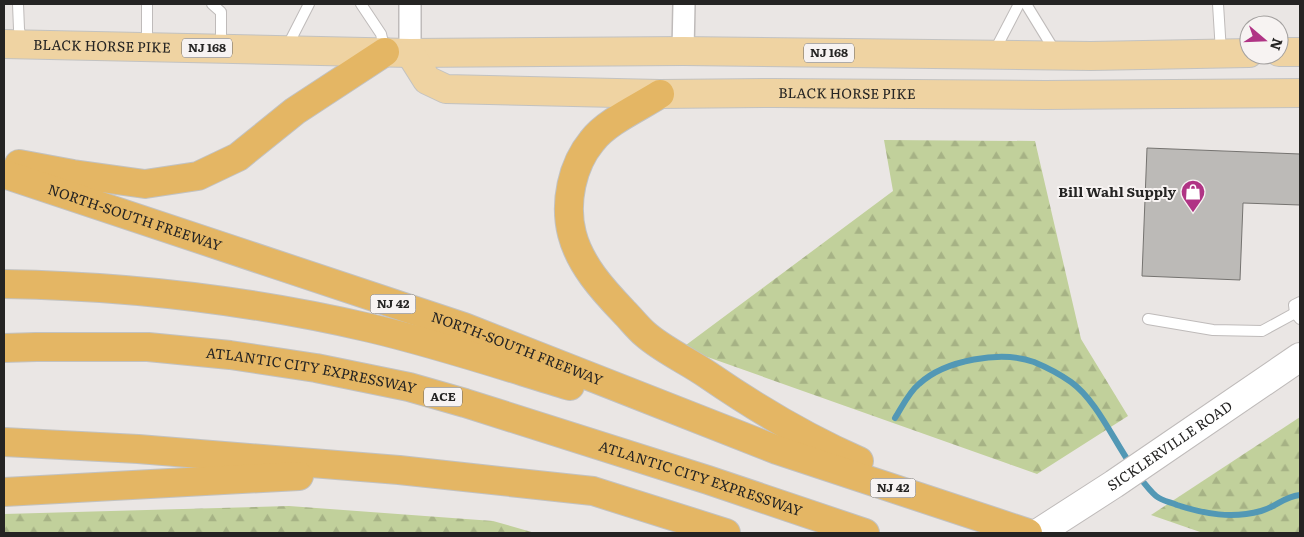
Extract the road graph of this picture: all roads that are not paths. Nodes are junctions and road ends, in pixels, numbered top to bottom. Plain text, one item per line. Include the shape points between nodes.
1 (18, 4) edge
2 (147, 4) edge
3 (212, 4) edge
4 (309, 4) edge
5 (361, 4) edge
6 (410, 4) edge
7 (684, 4) edge
8 (1019, 4) edge
9 (1026, 4) edge
10 (1218, 4) edge
11 (13, 44) edge
12 (147, 47) junction
13 (220, 48) junction
14 (286, 50) junction
15 (683, 51) junction
16 (398, 52) junction
17 (1239, 52) edge
18 (777, 53) junction
19 (1221, 53) junction
20 (992, 55) junction
21 (1057, 56) junction
22 (1091, 56) junction
23 (774, 93) junction
24 (1300, 93) edge
25 (660, 94) junction
26 (1091, 95) junction
27 (4, 161) edge
28 (4, 174) edge
29 (4, 284) edge
30 (1300, 302) edge
31 (1298, 316) edge
32 (1148, 319) dead end
33 (4, 348) edge
34 (1300, 357) edge
35 (4, 442) edge
36 (777, 450) junction
37 (399, 470) junction
38 (4, 492) edge
39 (1019, 530) edge
40 (726, 533) edge
41 (865, 533) edge
42 (1038, 533) edge

1 - 11 lane via 18,29
2 - 12 lane
3 - 13 lane via 221,12
4 - 14 lane
5 - 16 lane
6 - 16 street
7 - 15 street
8 - 20 lane
9 - 21 lane
10 - 19 lane
11 - 12 main road, BLACK HORSE PIKE / NJ 168
12 - 13 main road, BLACK HORSE PIKE / NJ 168
13 - 14 main road, BLACK HORSE PIKE / NJ 168
14 - 16 main road, BLACK HORSE PIKE / NJ 168
15 - 16 main road, BLACK HORSE PIKE / NJ 168
15 - 18 main road, BLACK HORSE PIKE / NJ 168
16 - 25 main road, BLACK HORSE PIKE via 427,80 446,89
16 - 27 highway via 295,111 238,157 198,176 145,184
17 - 19 main road, BLACK HORSE PIKE / NJ 168
18 - 20 main road, BLACK HORSE PIKE / NJ 168
18 - 23 main road
19 - 22 main road, BLACK HORSE PIKE / NJ 168
20 - 21 main road, BLACK HORSE PIKE / NJ 168
21 - 22 main road, BLACK HORSE PIKE / NJ 168
22 - 26 main road
23 - 25 main road, BLACK HORSE PIKE
23 - 26 main road, BLACK HORSE PIKE
24 - 26 main road, BLACK HORSE PIKE
25 - 39 highway via 611,123 592,140 578,161 569,210 572,234 595,280 645,334 772,416 838,452
28 - 36 highway, NORTH-SOUTH FREEWAY / NJ 42 via 464,327
29 - 36 highway via 165,292 290,311 372,328
30 - 31 lane via 1294,306
31 - 32 lane via 1262,331 1213,330
33 - 41 highway, ATLANTIC CITY EXPRESSWAY / ACE via 148,347 316,368 409,387 708,480
34 - 42 main road, SICKLERVILLE ROAD
35 - 37 highway
36 - 39 highway, NORTH-SOUTH FREEWAY / NJ 42
37 - 38 highway
37 - 40 highway via 593,491

